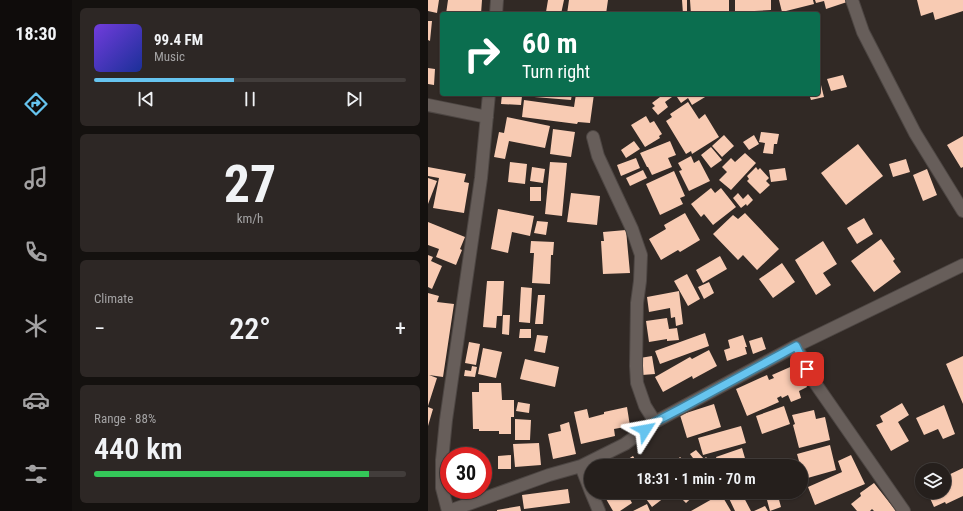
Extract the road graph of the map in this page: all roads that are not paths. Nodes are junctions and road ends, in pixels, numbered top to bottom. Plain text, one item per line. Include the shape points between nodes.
1 (497, 0) edge
2 (852, 0) edge
3 (496, 12) edge
4 (489, 96) edge
5 (428, 105) edge
6 (487, 117) junction
7 (593, 137) dead end
8 (963, 211) edge
9 (963, 265) edge
10 (796, 346) junction
11 (655, 422) junction
12 (581, 466) junction
13 (584, 474) edge
14 (594, 499) edge
15 (448, 511) edge
16 (599, 511) edge
17 (904, 511) edge

1 - 3 street
2 - 8 street via 863,32 915,133
4 - 6 street
5 - 6 street
6 - 15 street via 442,460 442,488
7 - 11 street via 598,156 632,229 641,255 637,303 637,383 644,406
9 - 10 street
10 - 11 street
10 - 17 street via 813,380
11 - 12 street via 625,444
12 - 13 street
12 - 15 street
14 - 16 street

